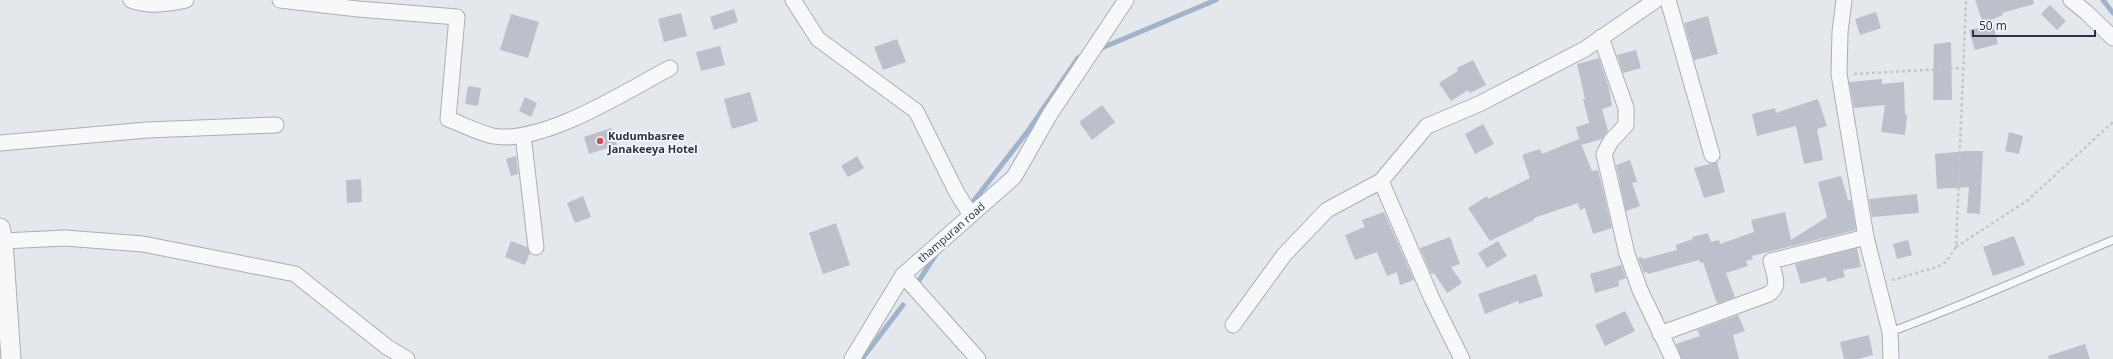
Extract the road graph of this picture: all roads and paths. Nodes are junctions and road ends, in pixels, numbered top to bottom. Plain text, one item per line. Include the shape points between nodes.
1 (131, 0) edge
2 (186, 0) edge
3 (280, 0) edge
4 (793, 0) edge
5 (1126, 0) edge
6 (1656, 0) edge
7 (1668, 0) edge
8 (1844, 0) edge
9 (1966, 0) edge
10 (2071, 0) edge
11 (1601, 37) junction
12 (2113, 38) edge
13 (670, 68) dead end
14 (1962, 68) junction
15 (1839, 74) junction
16 (2113, 122) edge
17 (276, 125) dead end
18 (523, 136) junction
19 (0, 143) edge
20 (1712, 154) dead end
21 (1381, 181) junction
22 (971, 214) junction
23 (1, 234) edge
24 (1866, 237) junction
25 (2113, 240) edge
26 (536, 247) dead end
27 (1956, 247) junction
28 (2, 266) edge
29 (902, 275) junction
30 (1878, 283) junction
31 (1233, 325) dead end
32 (1890, 332) junction
33 (1660, 334) junction
34 (854, 357) edge
35 (11, 359) edge
36 (406, 359) edge
37 (978, 359) edge
38 (1462, 359) edge
39 (1673, 359) edge
40 (1891, 359) edge

1 - 2 street via 164,5
3 - 18 street via 457,17 448,119 494,136
4 - 22 street via 818,39 916,111
5 - 22 street, thampuran road via 1050,114 1014,178
6 - 11 street
7 - 20 street
8 - 15 street
9 - 14 path
10 - 12 street
11 - 21 street via 1585,49 1479,104 1427,126
11 - 33 street via 1627,116 1626,125 1611,141 1604,154 1627,254
13 - 18 street via 580,115
14 - 15 path
14 - 27 path
15 - 24 street
16 - 27 path via 2028,200
17 - 19 street via 139,130
18 - 26 street
21 - 31 street via 1328,210 1284,255
21 - 38 street via 1432,299
22 - 29 street, thampuran road
23 - 28 street
23 - 36 street via 143,244 295,274 387,347
24 - 30 street
24 - 33 street via 1771,261 1777,286 1769,294
25 - 32 lane via 1960,303 1923,321
27 - 30 path via 1946,262 1937,267
28 - 35 street
29 - 34 street, thampuran road
29 - 37 street
30 - 32 street
32 - 40 street
33 - 39 street

